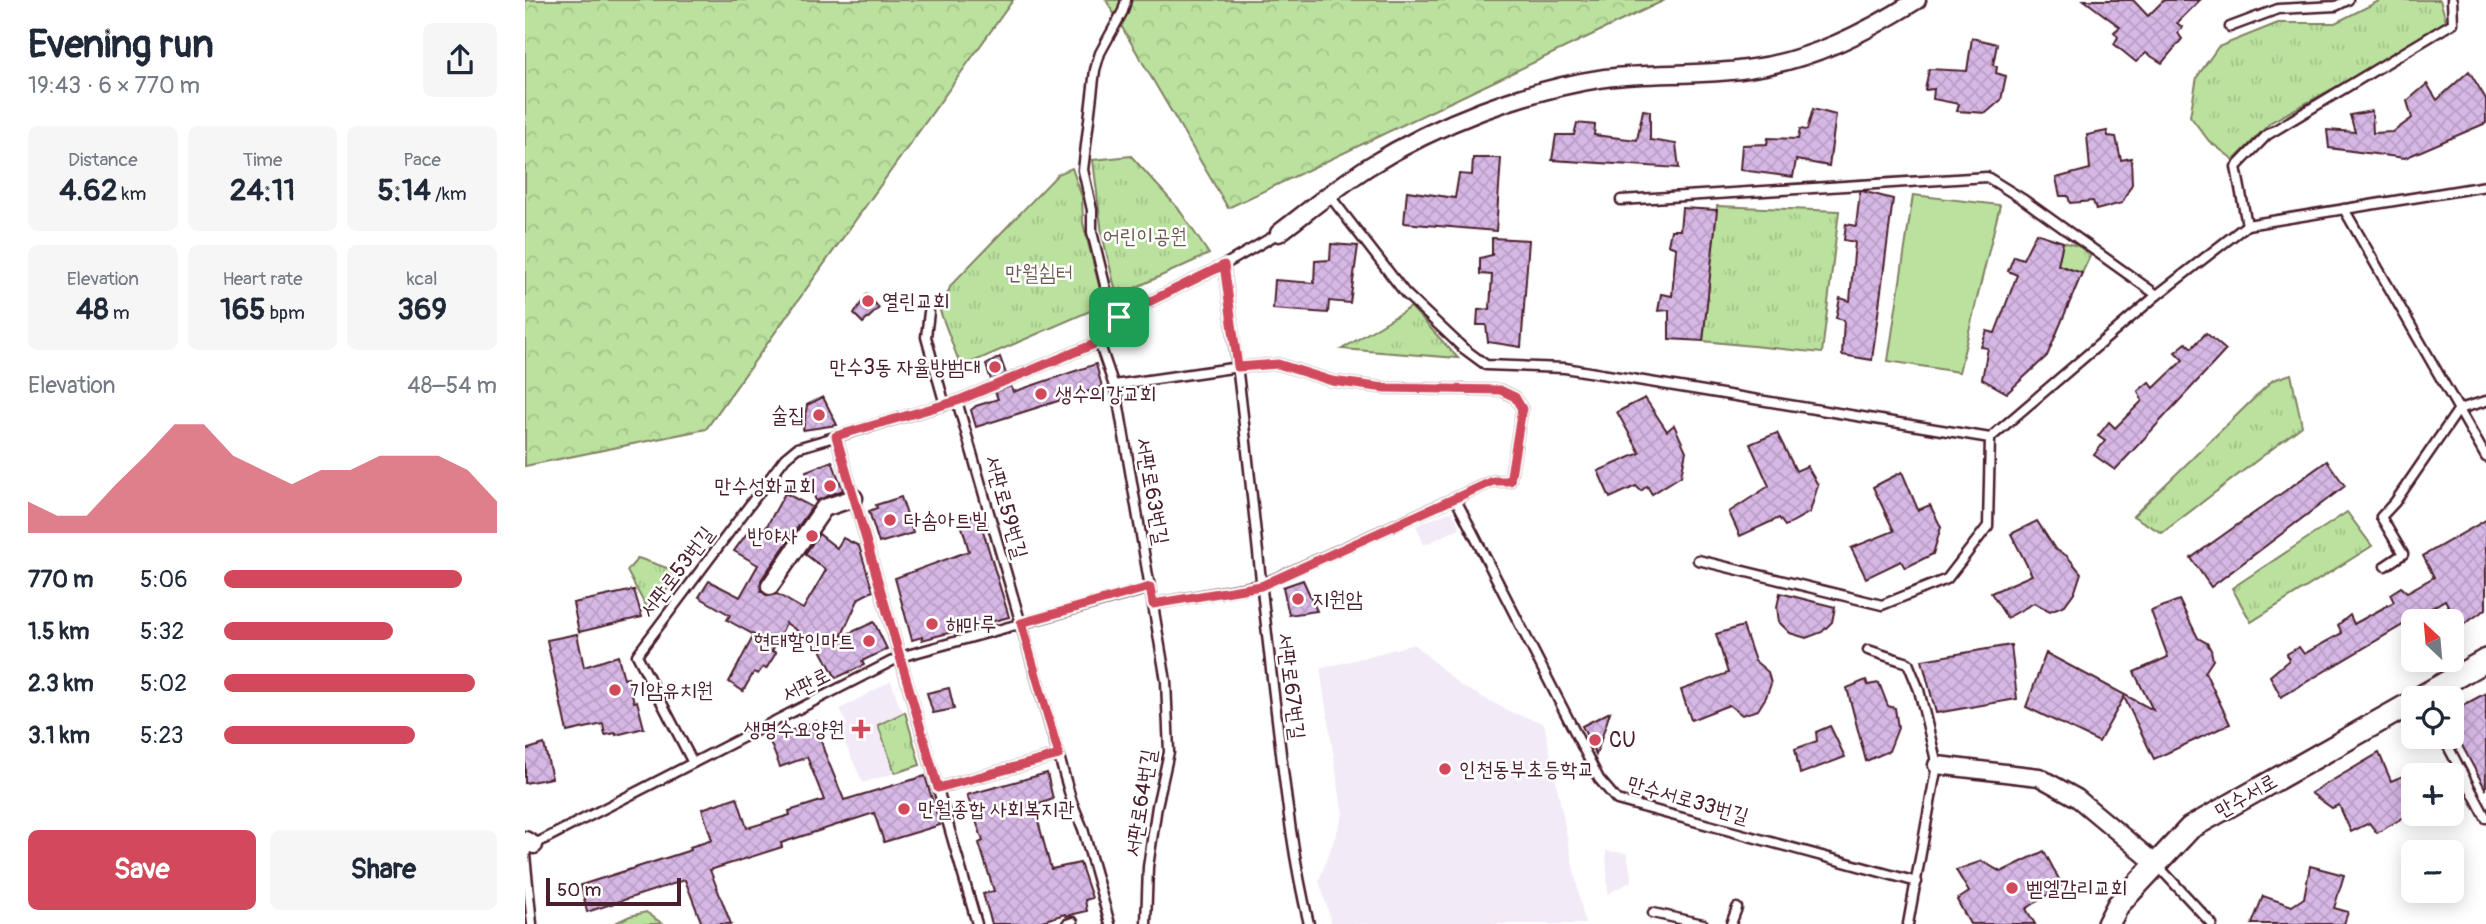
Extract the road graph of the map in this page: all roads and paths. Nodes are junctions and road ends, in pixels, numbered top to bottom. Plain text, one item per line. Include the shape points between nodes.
1 (1126, 0) edge
2 (1917, 0) edge
3 (2349, 0) edge
4 (2452, 0) edge
5 (2230, 27) dead end
6 (2486, 187) edge
7 (1329, 195) junction
8 (1621, 200) dead end
9 (2344, 209) junction
10 (2246, 225) junction
11 (1279, 233) joint
12 (1224, 265) junction
13 (2157, 295) junction
14 (929, 312) dead end
15 (1119, 317) junction
16 (1099, 342) junction
17 (1238, 367) junction
18 (1114, 385) junction
19 (957, 401) junction
20 (2486, 401) edge
21 (945, 405) junction
22 (2459, 409) junction
23 (836, 436) junction
24 (1990, 438) junction
25 (2486, 457) edge
26 (853, 498) junction
27 (1455, 498) junction
28 (1698, 560) dead end
29 (2385, 566) dead end
30 (770, 586) dead end
31 (1261, 586) junction
32 (1150, 587) junction
33 (1153, 604) junction
34 (1021, 623) junction
35 (1868, 650) dead end
36 (899, 657) junction
37 (2486, 660) edge
38 (2441, 686) edge
39 (2401, 709) edge
40 (2449, 749) edge
41 (1059, 755) junction
42 (693, 763) junction
43 (1937, 765) junction
44 (938, 788) junction
45 (2486, 818) edge
46 (530, 843) edge
47 (2156, 864) junction
48 (1917, 882) junction
49 (1737, 908) dead end
50 (1653, 913) dead end
51 (532, 924) edge
52 (977, 924) edge
53 (1110, 924) edge
54 (1146, 924) edge
55 (1309, 924) edge
56 (1703, 924) edge
57 (1731, 924) edge
58 (1908, 924) edge
59 (2108, 924) edge
60 (2212, 924) edge

1 - 15 lane via 1095,70 1083,170 1092,232 1107,293
2 - 7 street via 1816,54 1748,69 1604,78 1504,101 1402,147
3 - 5 lane via 2336,6 2277,9
4 - 10 lane via 2453,23 2267,135 2236,167
6 - 9 lane
7 - 11 street
7 - 24 lane via 1405,293 1486,365 1565,368
8 - 13 lane via 1987,177
9 - 10 lane
9 - 22 lane
10 - 13 lane
11 - 12 lane, 서판로53번길
12 - 15 lane, 서판로53번길
12 - 17 lane, 서판로67번길
13 - 24 lane
14 - 21 lane via 926,337
15 - 16 lane, 서판로53번길 via 1106,323
16 - 18 lane, 서판로63번길
16 - 19 lane, 서판로53번길
17 - 18 lane
17 - 27 lane via 1278,364 1332,381 1385,388 1500,390 1515,397 1522,409 1510,481 1493,481
17 - 31 lane, 서판로67번길
18 - 32 lane, 서판로63번길
19 - 21 lane, 서판로53번길
19 - 34 lane, 서판로59번길
20 - 22 lane
21 - 23 lane, 서판로53번길
22 - 25 lane
22 - 29 lane via 2382,517 2403,554
23 - 26 lane
23 - 42 lane, 서판로53번길 via 797,448 785,457 637,655
24 - 28 lane via 1988,526 1947,579 1882,605
26 - 30 street via 824,508
26 - 36 lane
27 - 31 lane
27 - 48 lane, 만수서로33번길 via 1599,779 1617,800
31 - 33 lane
31 - 55 lane, 서판로67번길 via 1296,871
32 - 33 lane, 서판로63번길
32 - 34 lane, 서판로
33 - 54 lane, 서판로64번길 via 1166,681 1169,752 1148,867
34 - 36 lane, 서판로
34 - 41 lane, 서판로59번길
35 - 43 lane via 1908,663
36 - 42 lane, 서판로
36 - 44 lane
37 - 38 street, 만수서로
39 - 47 street, 만수서로 via 2190,828
40 - 45 lane
41 - 44 lane
41 - 53 lane, 서판로59번길
42 - 46 lane, 서판로
43 - 47 street via 2039,777 2077,798
43 - 48 lane
44 - 52 lane
46 - 51 lane, 서판로 via 525,855
47 - 59 street, 만수서로 via 2117,905
47 - 60 lane
48 - 58 lane
49 - 57 lane
50 - 56 lane

